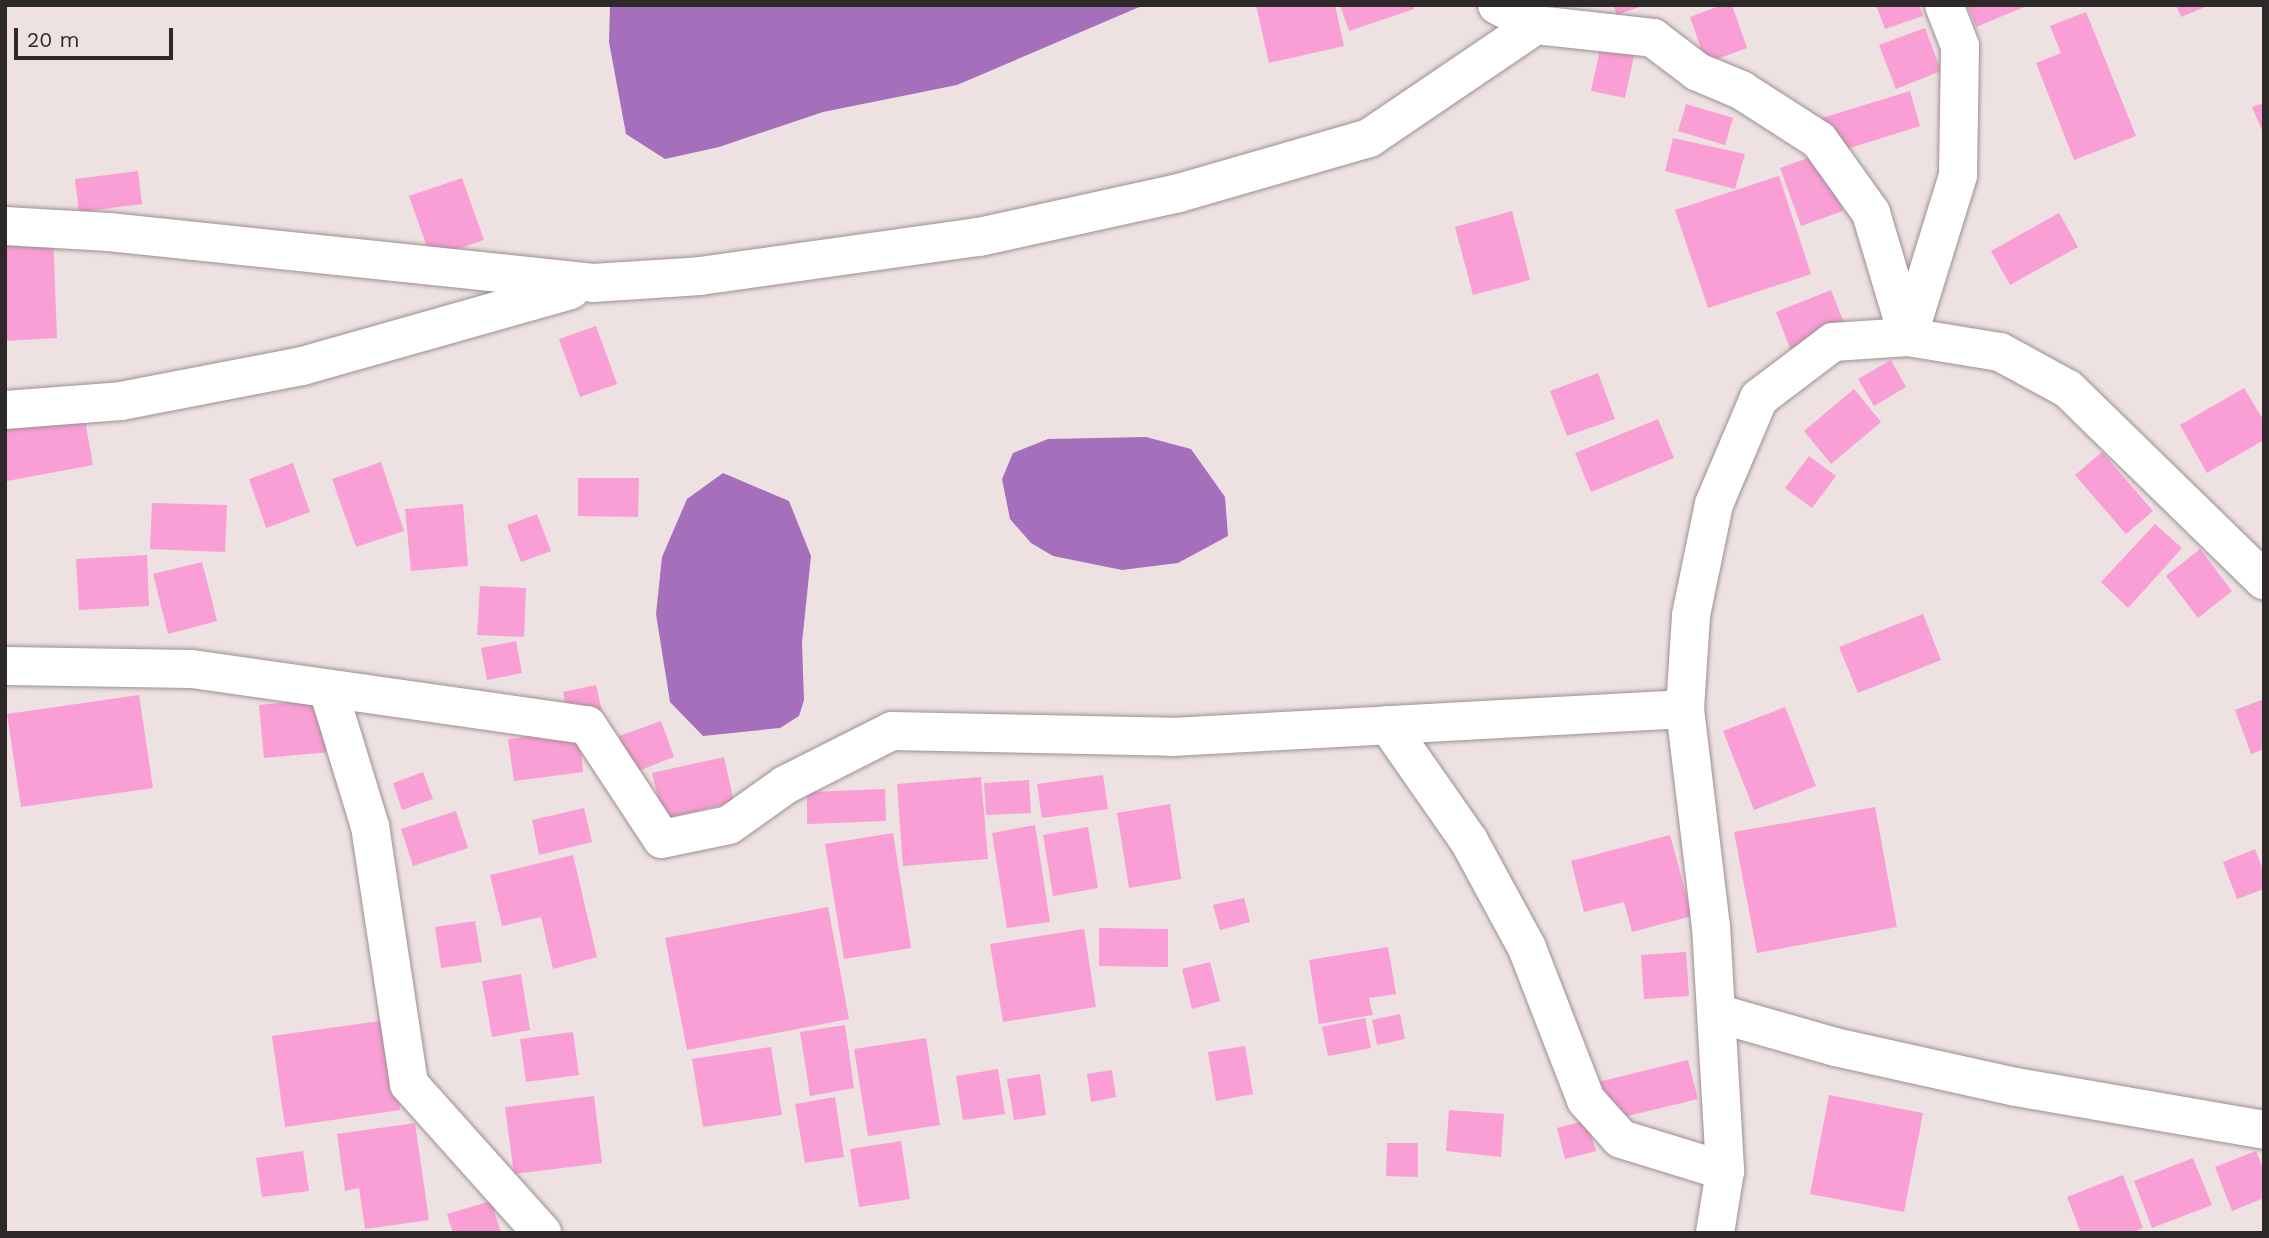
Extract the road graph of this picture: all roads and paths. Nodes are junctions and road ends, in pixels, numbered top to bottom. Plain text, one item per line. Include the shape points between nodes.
1 (1497, 5) edge
2 (1944, 5) edge
3 (1536, 25) junction
4 (5, 226) edge
5 (593, 284) junction
6 (1908, 337) junction
7 (5, 410) edge
8 (2264, 580) edge
9 (5, 666) edge
10 (328, 689) junction
11 (1685, 709) junction
12 (1388, 725) junction
13 (1716, 1013) junction
14 (2264, 1130) edge
15 (1725, 1171) junction
16 (542, 1233) edge
17 (1715, 1233) edge

1 - 3 street
2 - 6 street via 1960,46 1958,175
3 - 5 street via 1368,138 1179,193 979,237 700,276
3 - 6 street via 1653,38 1698,72 1741,90 1819,140 1871,214
4 - 5 street via 109,232
5 - 7 street via 302,366 121,401
6 - 8 street via 2000,352 2068,389
6 - 11 street via 1833,342 1759,398 1713,504 1691,615
9 - 10 street via 192,669
10 - 12 street via 587,725 662,839 729,825 785,785 892,731 1172,737
10 - 16 street via 370,826 409,1084
11 - 12 street
11 - 13 street via 1711,926
12 - 15 street via 1469,841 1527,948 1586,1100 1621,1139
13 - 14 street via 1835,1047 2016,1087
13 - 15 street
15 - 17 street

